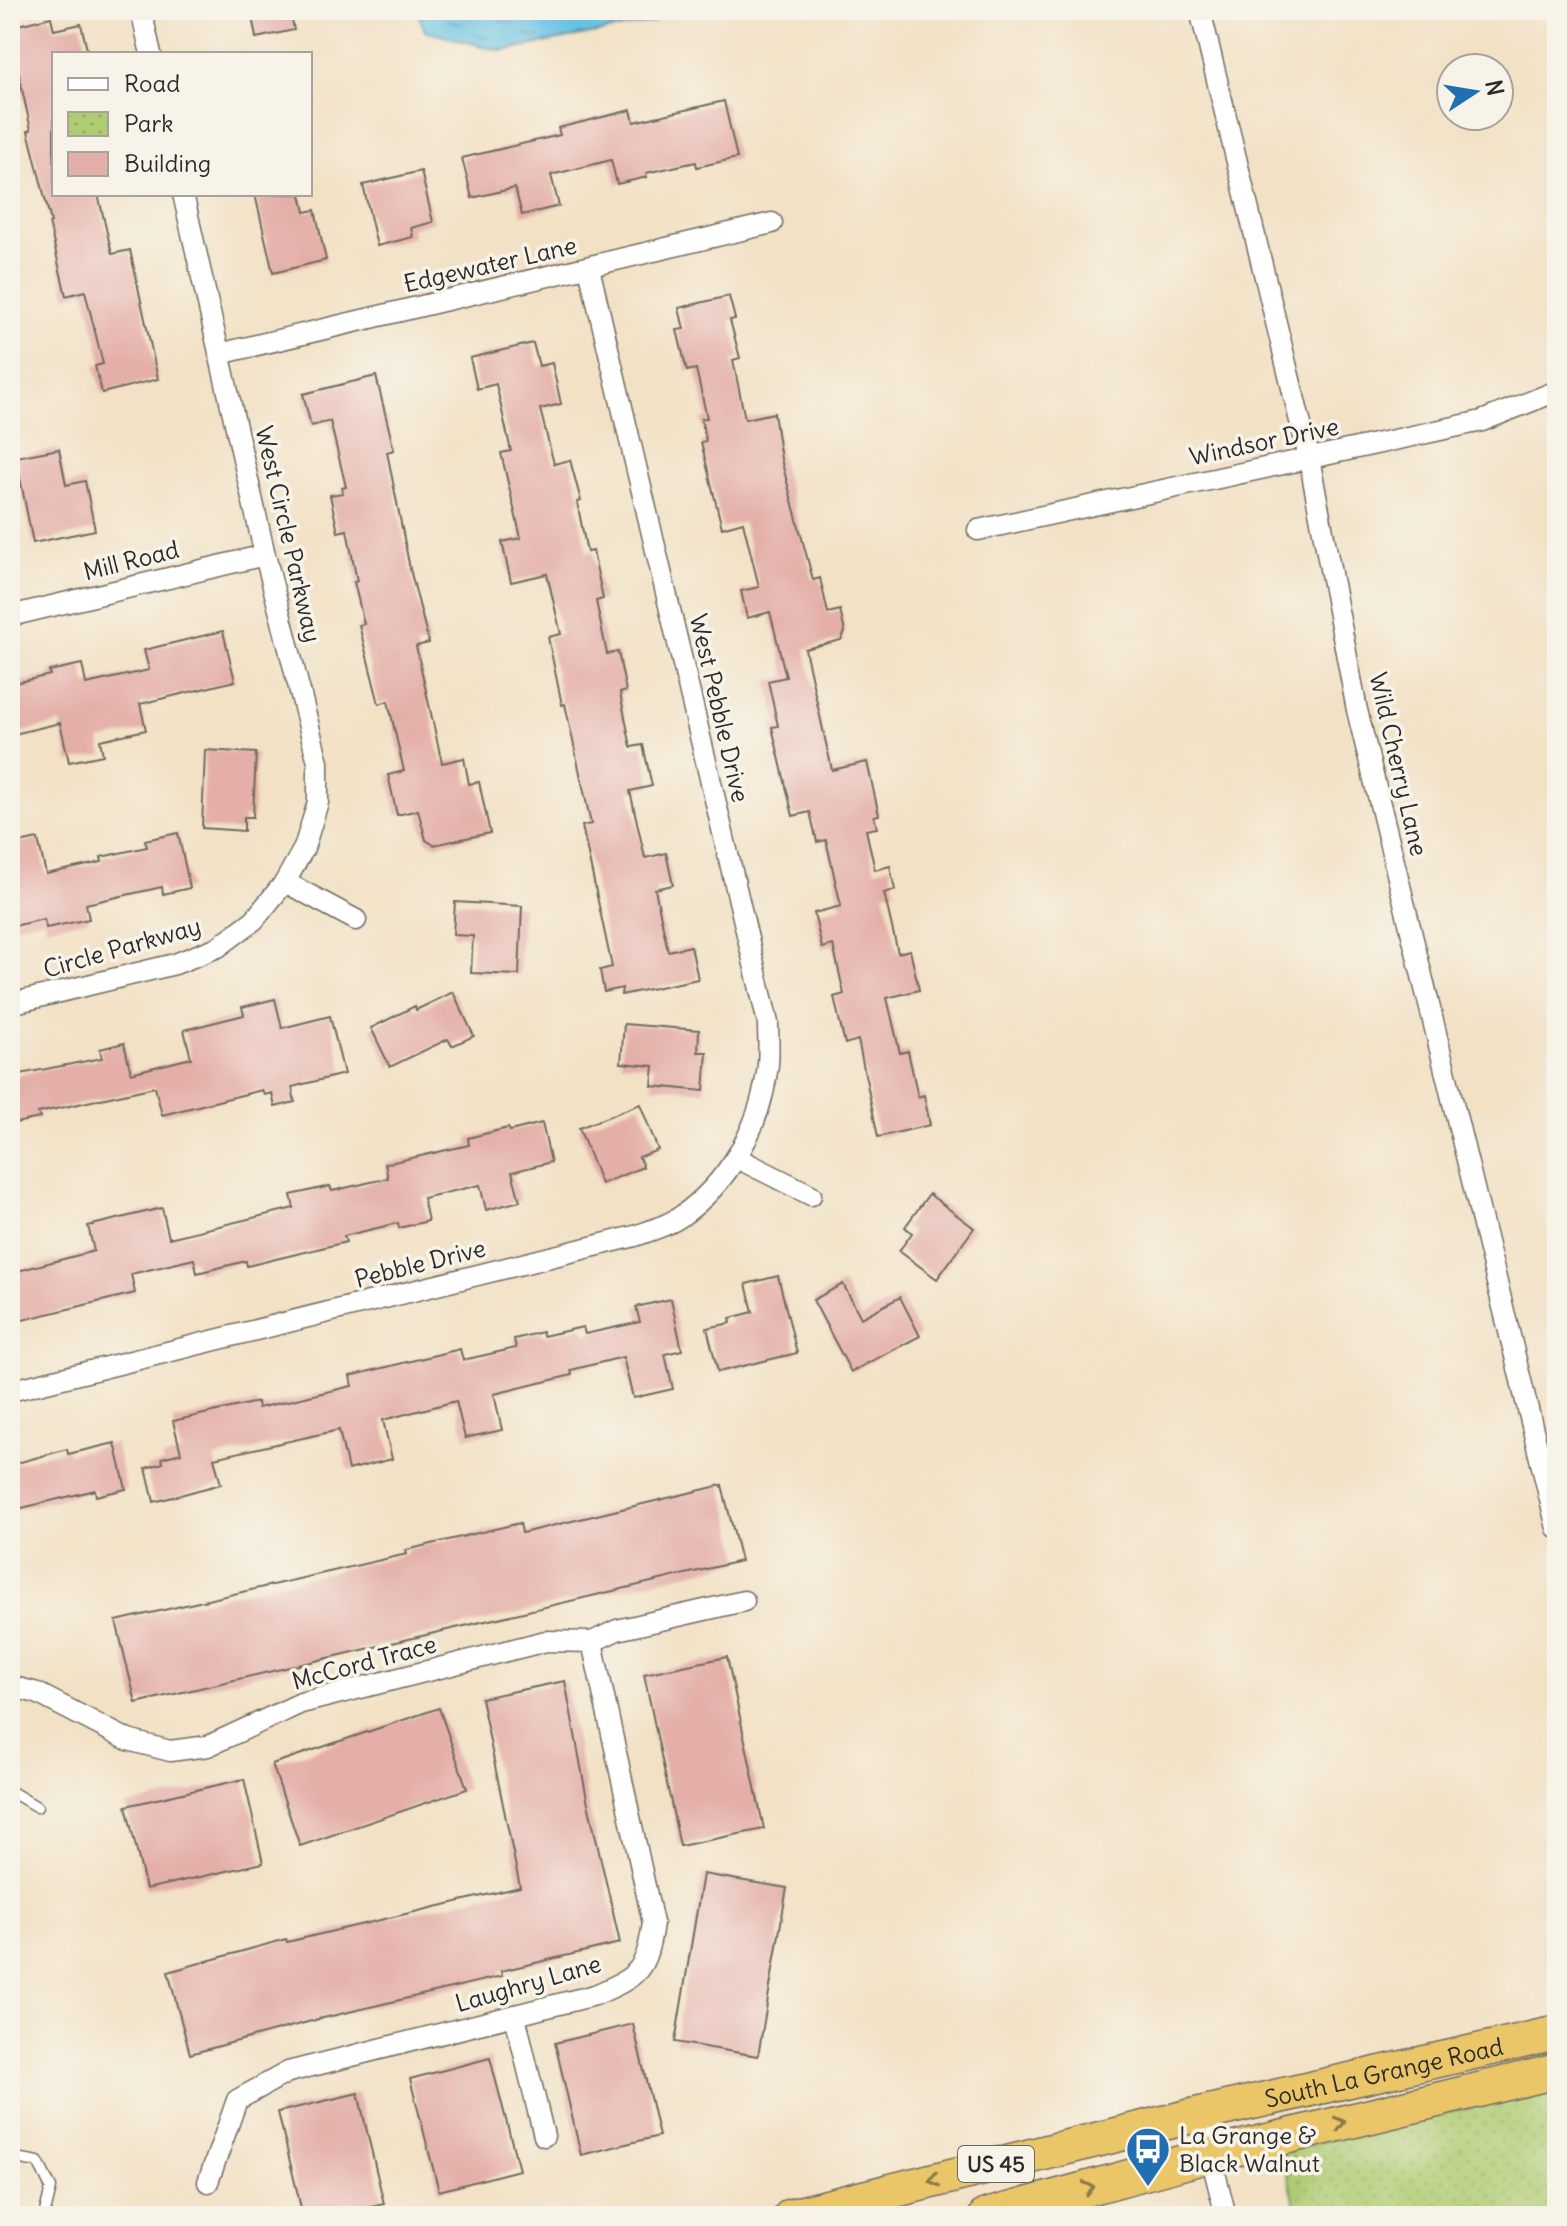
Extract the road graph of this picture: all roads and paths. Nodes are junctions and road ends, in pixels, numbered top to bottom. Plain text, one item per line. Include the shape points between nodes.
1 (141, 10) edge
2 (1200, 10) edge
3 (151, 52) edge
4 (183, 196) edge
5 (772, 223) dead end
6 (589, 268) junction
7 (219, 354) junction
8 (1557, 391) edge
9 (1309, 458) junction
10 (978, 530) dead end
11 (265, 555) junction
12 (10, 616) edge
13 (285, 882) junction
14 (356, 920) dead end
15 (10, 1004) edge
16 (737, 1158) junction
17 (811, 1195) dead end
18 (10, 1391) edge
19 (1557, 1528) edge
20 (744, 1601) dead end
21 (592, 1642) junction
22 (10, 1686) edge
23 (10, 1791) edge
24 (37, 1807) dead end
25 (515, 2016) junction
26 (1557, 2033) edge
27 (1557, 2071) edge
28 (1200, 2114) junction
29 (544, 2136) dead end
30 (1210, 2155) junction
31 (10, 2157) edge
32 (208, 2182) dead end
33 (44, 2216) edge
34 (791, 2216) edge
35 (986, 2216) edge
36 (1226, 2216) edge

1 - 3 street
2 - 9 street, Wild Cherry Lane
4 - 7 street, West Circle Parkway
5 - 6 street, Edgewater Lane
6 - 7 street, Edgewater Lane
6 - 16 street, West Pebble Drive via 768,1023 768,1071 755,1121
7 - 11 street, West Circle Parkway
8 - 9 street, Windsor Drive via 1482,421
9 - 10 street, Windsor Drive
9 - 19 street, Wild Cherry Lane via 1357,710
11 - 12 street, Mill Road
11 - 13 street, West Circle Parkway via 318,762 318,802 304,848
13 - 14 street
13 - 15 street, Circle Parkway via 254,920 218,947 175,964
16 - 17 street
16 - 18 street, Pebble Drive via 713,1190 678,1219 635,1236
20 - 21 street, McCord Trace via 617,1630
21 - 22 street, McCord Trace via 546,1641 301,1703 208,1746 170,1751 128,1740 37,1693
21 - 25 street, Laughry Lane via 653,1923 648,1955 628,1980 595,1995
23 - 24 lane
25 - 29 street
25 - 32 street, Laughry Lane via 288,2072 237,2100
26 - 28 highway, South La Grange Road / US 45
30 -> 27 highway, South La Grange Road / US 45
28 - 30 street
28 -> 34 highway, South La Grange Road / US 45
35 -> 30 highway, South La Grange Road / US 45
30 - 36 street
31 - 33 lane via 38,2162 51,2188

